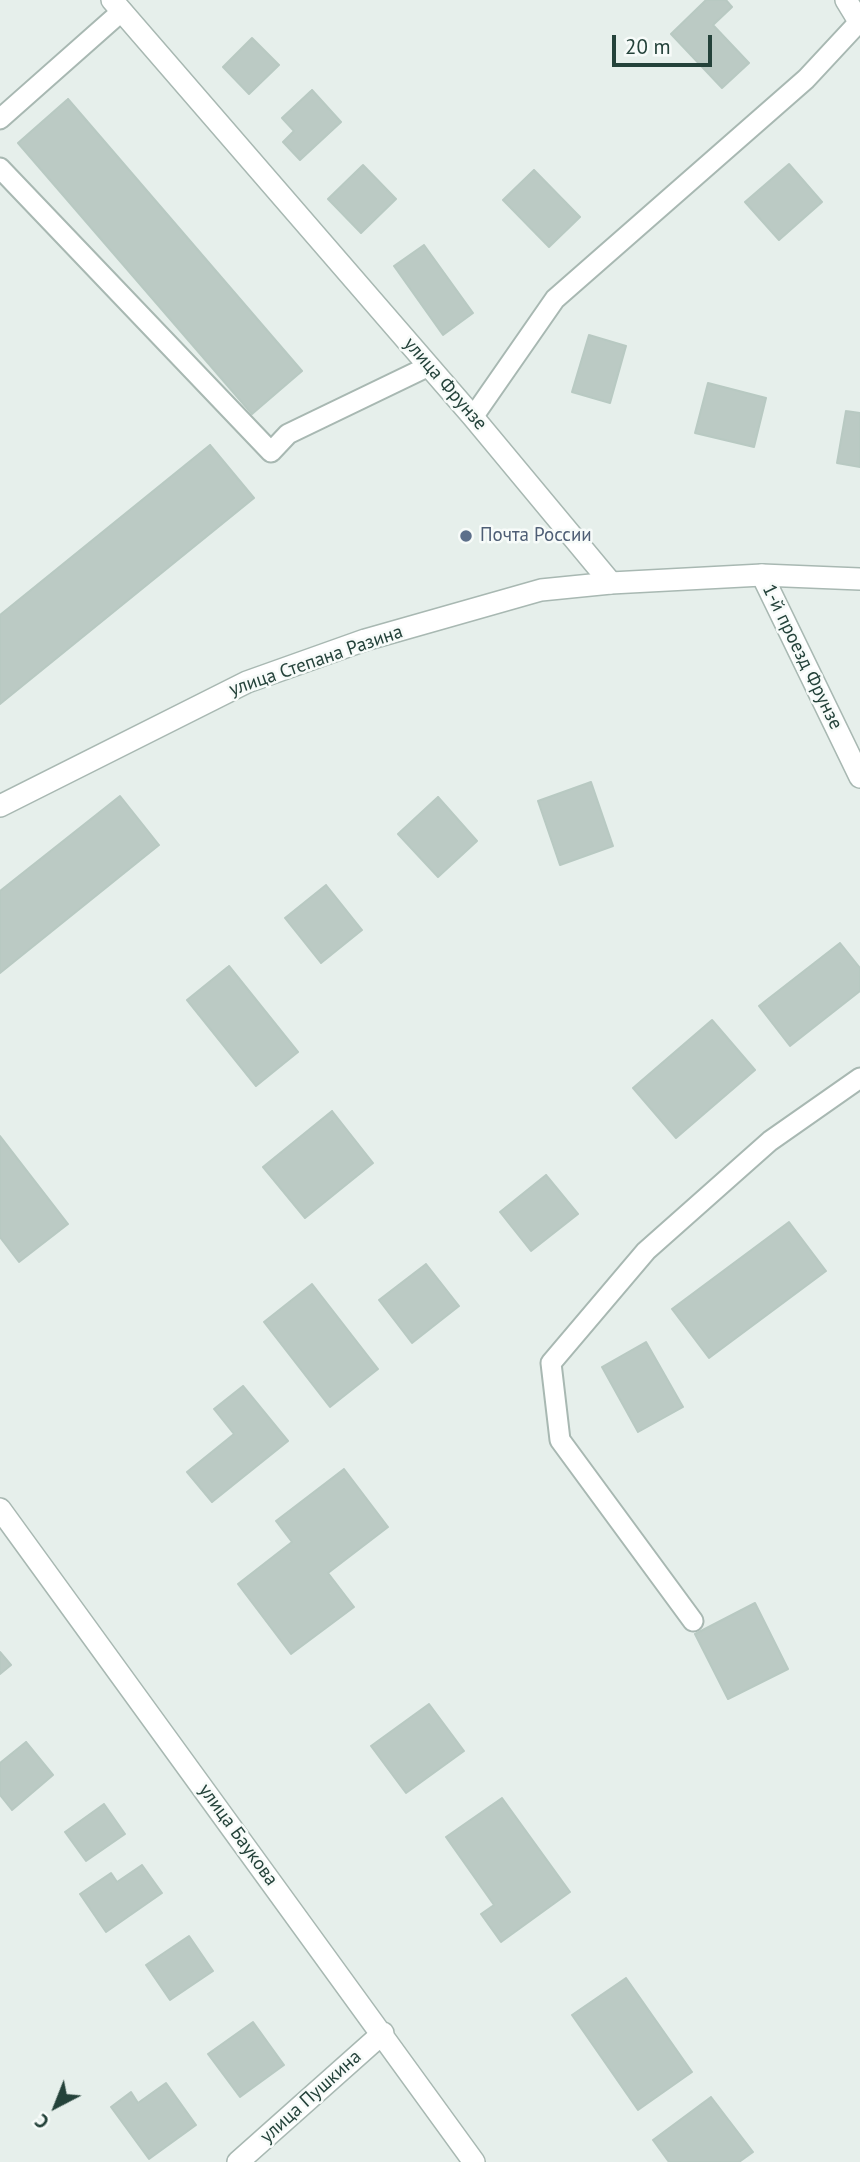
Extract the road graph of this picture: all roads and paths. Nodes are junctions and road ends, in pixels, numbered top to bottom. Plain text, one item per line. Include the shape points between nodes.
1 (846, 0) edge
2 (117, 5) edge
3 (860, 23) edge
4 (0, 119) edge
5 (0, 168) edge
6 (429, 366) junction
7 (473, 417) junction
8 (762, 575) junction
9 (860, 579) edge
10 (611, 583) junction
11 (860, 776) edge
12 (0, 806) edge
13 (860, 1078) edge
14 (4, 1523) edge
15 (693, 1621) dead end
16 (383, 2032) junction
17 (239, 2162) edge
18 (474, 2162) edge

1 - 3 street
2 - 4 lane
2 - 6 street, улица Фрунзе
3 - 7 lane via 806,79 555,299
5 - 6 lane via 271,452 288,434
6 - 7 street, улица Фрунзе
7 - 10 street, улица Фрунзе
8 - 9 street
8 - 10 street
8 - 11 street, 1-й проезд Фрунзе
10 - 12 street, улица Степана Разина via 541,590 365,640 247,682
13 - 15 lane via 770,1141 646,1251 551,1363 560,1440
14 - 16 street, улица Баукова
16 - 17 street, улица Пушкина
16 - 18 street, улица Баукова

